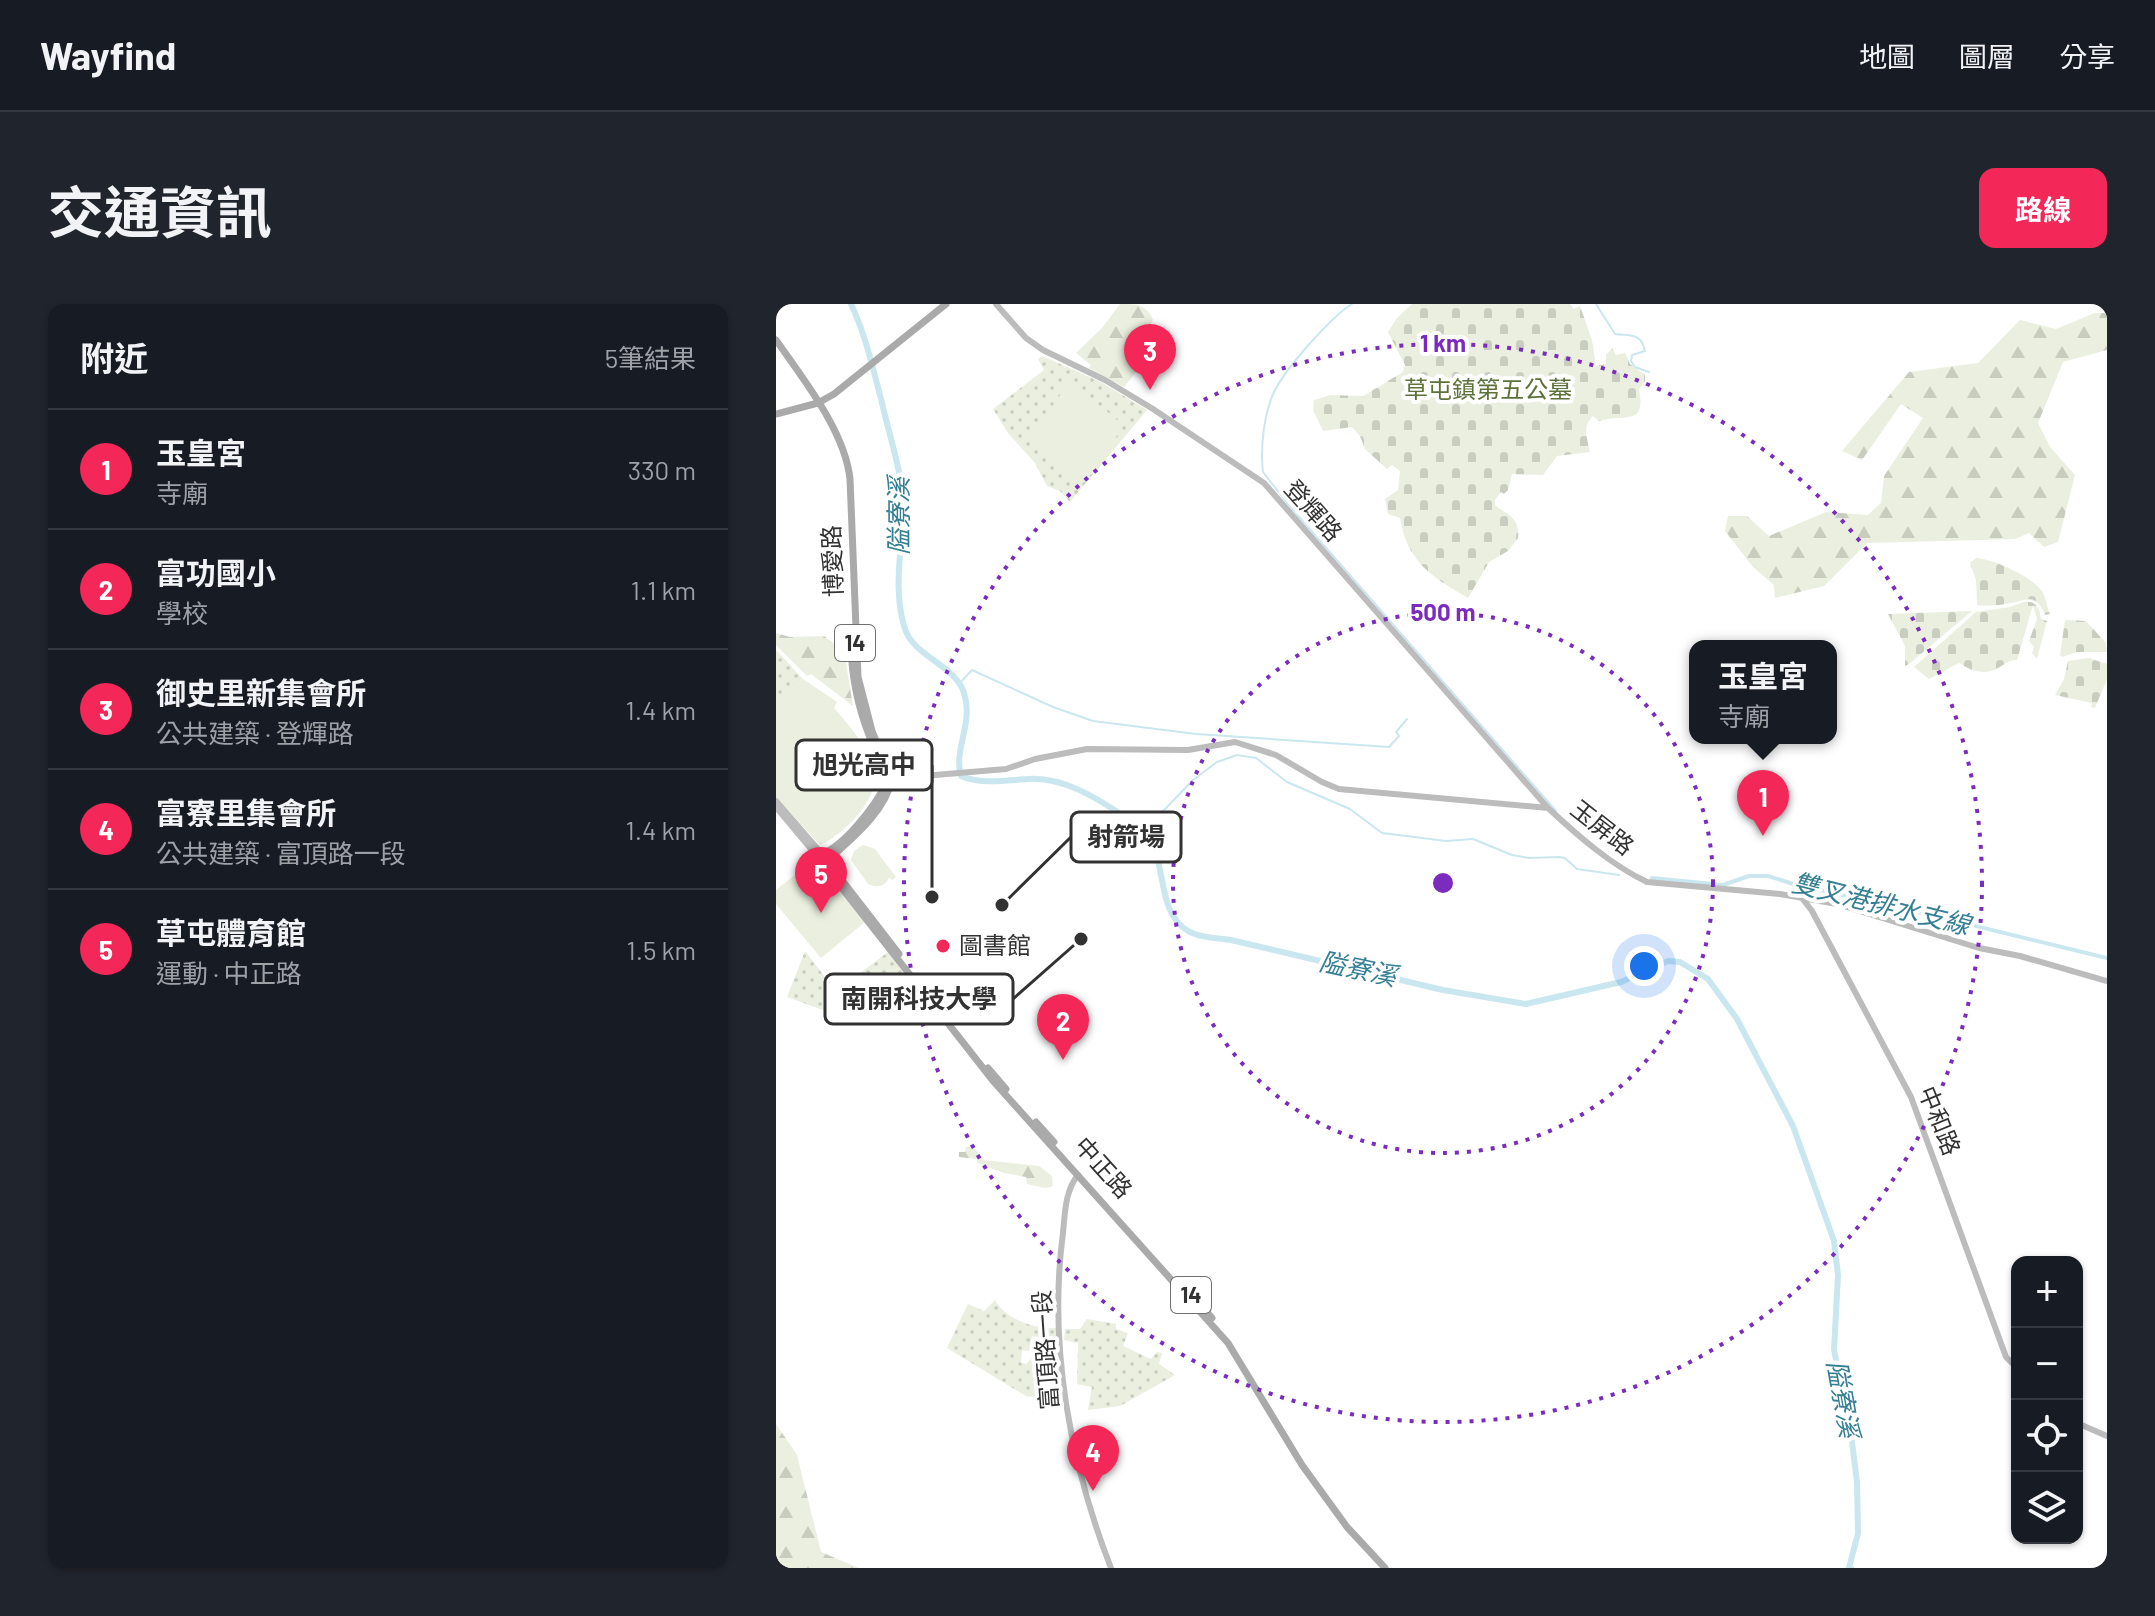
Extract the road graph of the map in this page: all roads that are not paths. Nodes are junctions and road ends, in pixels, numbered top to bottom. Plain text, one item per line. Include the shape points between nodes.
1 (946, 304) edge
2 (996, 304) edge
3 (776, 340) edge
4 (776, 347) edge
5 (815, 403) junction
6 (776, 414) edge
7 (889, 779) junction
8 (776, 801) edge
9 (776, 807) edge
10 (1548, 808) junction
11 (822, 859) junction
12 (1802, 898) junction
13 (2107, 981) edge
14 (1078, 1175) junction
15 (2011, 1362) edge
16 (2083, 1426) edge
17 (2107, 1436) edge
18 (1111, 1568) edge
19 (1388, 1568) edge

1 - 5 main road via 834,394
2 - 10 street, 登輝路 via 1043,350 1144,403 1264,483
3 - 5 main road, 博愛路 / 14
4 - 5 main road, 博愛路 / 14
5 - 6 main road
5 - 7 main road, 博愛路 / 14 via 841,444 849,468 858,677
7 - 10 street, 玉屏路 via 1006,769 1087,749 1188,750 1235,742 1260,748 1339,789
7 - 11 main road via 890,788 870,819
8 - 11 street, 中正路
9 - 11 street, 中正路
10 - 12 street, 玉屏路 via 1647,882
11 - 14 main road, 中正路 / 14 via 994,1082
11 - 19 main road, 中正路 / 14 via 998,1079 1230,1340 1305,1463
12 - 13 street, 玉屏路
12 - 15 street, 中和路 via 1911,1097
14 - 18 street, 富頂路一段 via 1069,1191 1061,1247 1060,1353 1084,1495
14 - 19 main road, 中正路 / 14 via 1228,1343 1302,1465 1347,1527
16 - 17 street

